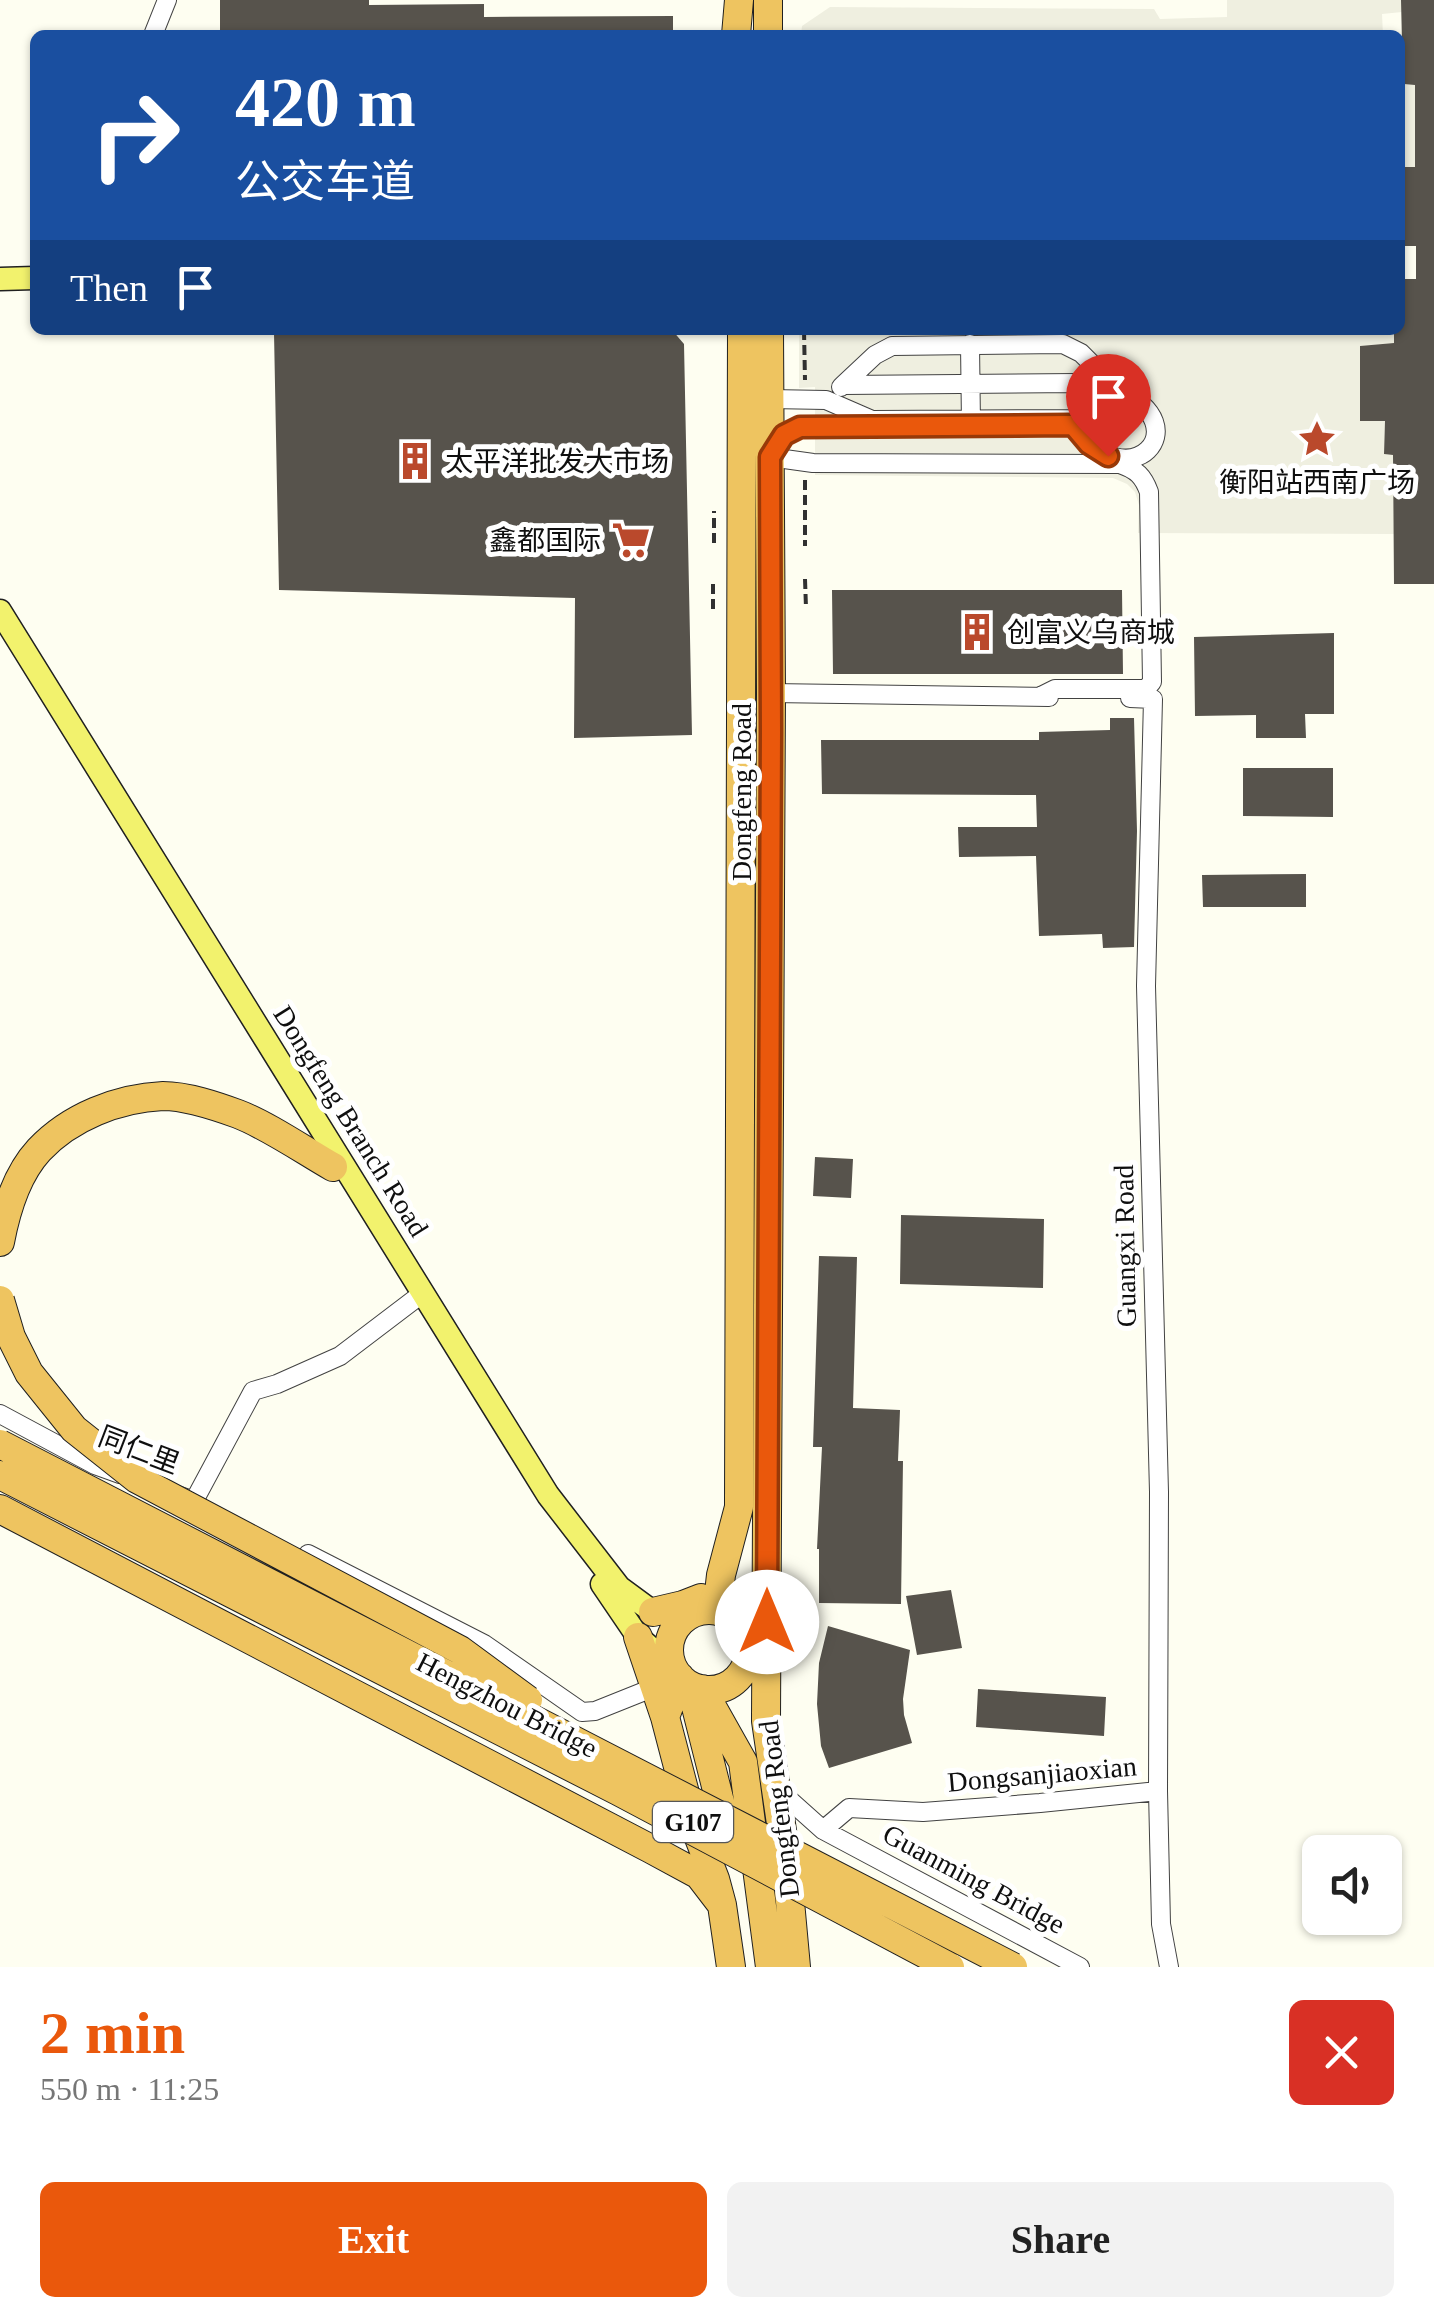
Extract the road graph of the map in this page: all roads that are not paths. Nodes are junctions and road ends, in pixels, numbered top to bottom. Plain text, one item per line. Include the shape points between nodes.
1 (167, 0) edge
2 (740, 0) edge
3 (768, 0) edge
4 (154, 30) edge
5 (738, 30) edge
6 (768, 30) edge
7 (30, 278) edge
8 (0, 279) edge
9 (742, 335) edge
10 (769, 335) edge
11 (970, 344) junction
12 (970, 383) junction
13 (843, 385) junction
14 (1119, 391) junction
15 (770, 399) junction
16 (826, 400) junction
17 (1098, 400) junction
18 (971, 422) junction
19 (770, 457) junction
20 (0, 611) edge
21 (0, 635) edge
22 (1148, 690) junction
23 (771, 694) junction
24 (332, 1167) junction
25 (0, 1242) edge
26 (415, 1299) junction
27 (0, 1300) edge
28 (0, 1414) edge
29 (0, 1444) edge
30 (0, 1475) edge
31 (194, 1501) junction
32 (0, 1509) edge
33 (0, 1520) edge
34 (721, 1575) junction
35 (704, 1612) junction
36 (767, 1622) junction
37 (645, 1624) junction
38 (748, 1658) junction
39 (680, 1681) junction
40 (766, 1721) junction
41 (598, 1752) junction
42 (776, 1787) junction
43 (1158, 1791) junction
44 (824, 1830) junction
45 (628, 1837) junction
46 (722, 1904) junction
47 (731, 1967) edge
48 (755, 1967) edge
49 (770, 1967) edge
50 (796, 1967) edge
51 (950, 1967) edge
52 (1013, 1967) edge
53 (1080, 1967) edge
54 (1168, 1967) edge

1 - 4 street
2 - 5 highway
3 - 6 highway
7 - 8 main road
9 - 34 highway, Dongfeng Road / G107 via 739,1507
10 - 15 highway, Dongfeng Road
11 - 12 street
11 - 13 street via 892,346
11 - 14 street via 1063,344 1081,352
12 - 13 street
12 - 17 street via 1078,383
12 - 18 street
13 - 16 street
14 - 17 street
14 - 18 street via 1146,407 1156,425 1151,447 1136,458 1098,450 1073,425
15 - 16 street
15 - 19 highway, Dongfeng Road
16 - 18 street via 872,420
17 - 18 street via 1073,419
18 - 19 street via 800,427 784,435
19 - 22 street, Guangxi Road via 870,471 1117,473 1137,484
19 - 23 highway, Dongfeng Road
20 - 37 main road, Dongfeng Branch Road via 548,1495
21 - 24 main road, Dongfeng Branch Road
22 - 23 street via 1039,697
22 - 43 street, Guangxi Road
23 - 36 highway, Dongfeng Road
24 - 25 highway via 242,1115 203,1103 166,1096 119,1102 77,1120 38,1151 20,1178
24 - 26 main road, Dongfeng Branch Road
26 - 31 street, 同仁里 via 340,1356 254,1391
26 - 37 main road, Dongfeng Branch Road via 542,1501
27 - 41 highway, bridge via 29,1374 74,1429 136,1479 460,1650
28 - 31 street, 同仁里 via 95,1465
29 - 41 highway, Hengzhou Bridge, bridge
30 - 51 highway, Hengzhou Bridge, bridge
31 - 39 street via 484,1644 582,1712
32 - 45 highway
33 - 45 street via 608,1839
34 - 35 highway, Dongfeng Road / G107
34 - 37 highway via 706,1596
35 - 37 main road
35 - 38 highway via 736,1621
35 - 39 highway, G107 via 674,1631 669,1655
36 - 38 highway
36 - 40 highway, Dongfeng Road
37 - 39 highway
38 - 39 highway via 727,1686 715,1690
38 - 40 highway
39 - 46 highway, G107 via 665,1716
39 - 48 highway via 748,1907
39 - 49 highway, Dongfeng Road / G107 via 743,1762
40 - 42 highway, Dongfeng Road
41 - 52 highway, Hengzhou Bridge, bridge
42 - 44 street, Guanming Bridge
42 - 50 highway, Dongfeng Road
43 - 44 street, Dongsanjiaoxian via 923,1812 850,1808
43 - 54 street, Dongsanjiaoxian
44 - 53 street, Guanming Bridge
45 - 46 highway via 699,1876
46 - 47 highway, G107

